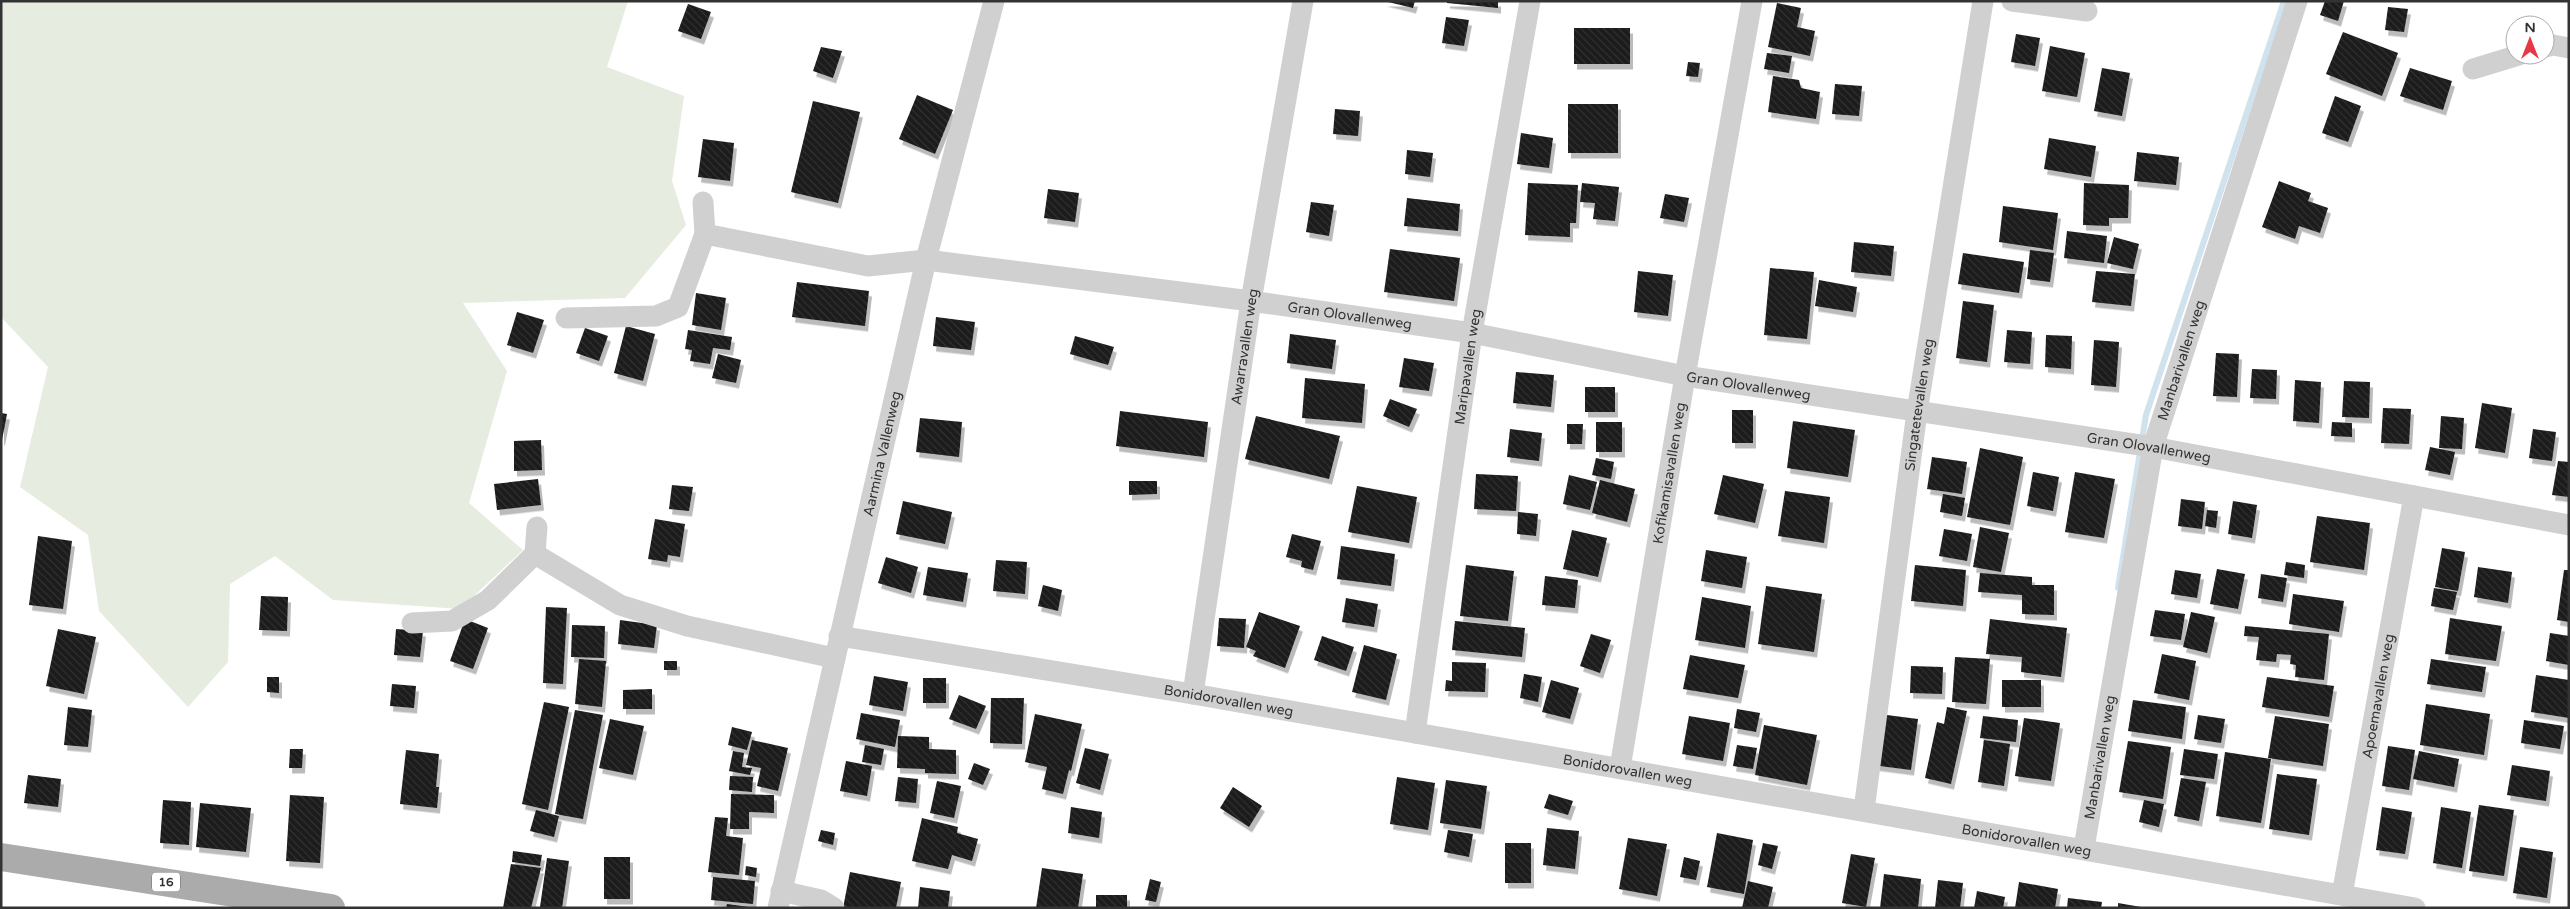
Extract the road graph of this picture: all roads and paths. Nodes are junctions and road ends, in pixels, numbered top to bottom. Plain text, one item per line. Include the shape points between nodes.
1 (994, 1) edge
2 (1303, 1) edge
3 (1530, 1) edge
4 (1752, 1) edge
5 (1983, 1) edge
6 (2012, 1) edge
7 (2297, 1) edge
8 (2086, 11) dead end
9 (2555, 45) edge
10 (2569, 48) edge
11 (2505, 60) edge
12 (2474, 69) dead end
13 (703, 202) dead end
14 (705, 234) junction
15 (926, 260) junction
16 (1251, 301) junction
17 (566, 318) dead end
18 (1472, 333) junction
19 (1685, 376) junction
20 (1917, 412) junction
21 (2153, 447) junction
22 (2414, 496) junction
23 (2569, 525) edge
24 (537, 527) dead end
25 (535, 554) junction
26 (412, 623) dead end
27 (840, 636) junction
28 (834, 658) junction
29 (1194, 694) junction
30 (1415, 733) junction
31 (1620, 768) junction
32 (1864, 810) junction
33 (2084, 848) junction
34 (1, 857) edge
35 (2342, 895) junction
36 (780, 900) edge
37 (331, 908) edge
38 (834, 908) edge
39 (2415, 908) edge

1 - 15 street, Aarmina Vallenweg
2 - 16 street, Awarravallen weg
3 - 18 street, Maripavallen weg
4 - 19 street, Kofikamisavallen weg
5 - 20 street, Singatetevallen weg
6 - 8 street
7 - 21 street, Manbarivallen weg
9 - 10 street
11 - 12 street
13 - 14 street
14 - 15 street, Gran Olovallenweg via 868,266
14 - 17 street via 678,307 656,316
15 - 16 street, Gran Olovallenweg
15 - 27 street, Aarmina Vallenweg
16 - 18 street, Gran Olovallenweg
16 - 29 street, Awarravallen weg
18 - 19 street, Gran Olovallenweg
18 - 30 street, Maripavallen weg
19 - 20 street, Gran Olovallenweg
19 - 31 street, Kofikamisavallen weg
20 - 21 street, Gran Olovallenweg
20 - 32 street, Singatetevallen weg
21 - 22 street, Gran Olovallenweg
21 - 33 street, Manbarivallen weg
22 - 23 street, Gran Olovallenweg
22 - 35 street, Apoemavallen weg
24 - 25 street
25 - 26 street via 488,600 452,621
25 - 28 street via 620,605 687,626
27 - 28 street, Aarmina Vallenweg
27 - 29 street, Bonidorovallen weg
28 - 36 street, Aarmina Vallenweg
29 - 30 street, Bonidorovallen weg
30 - 31 street, Bonidorovallen weg
31 - 32 street, Bonidorovallen weg
32 - 33 street, Bonidorovallen weg
33 - 35 street, Bonidorovallen weg
34 - 37 main road, 16
35 - 39 street, Bonidorovallen weg
36 - 38 street via 821,900

